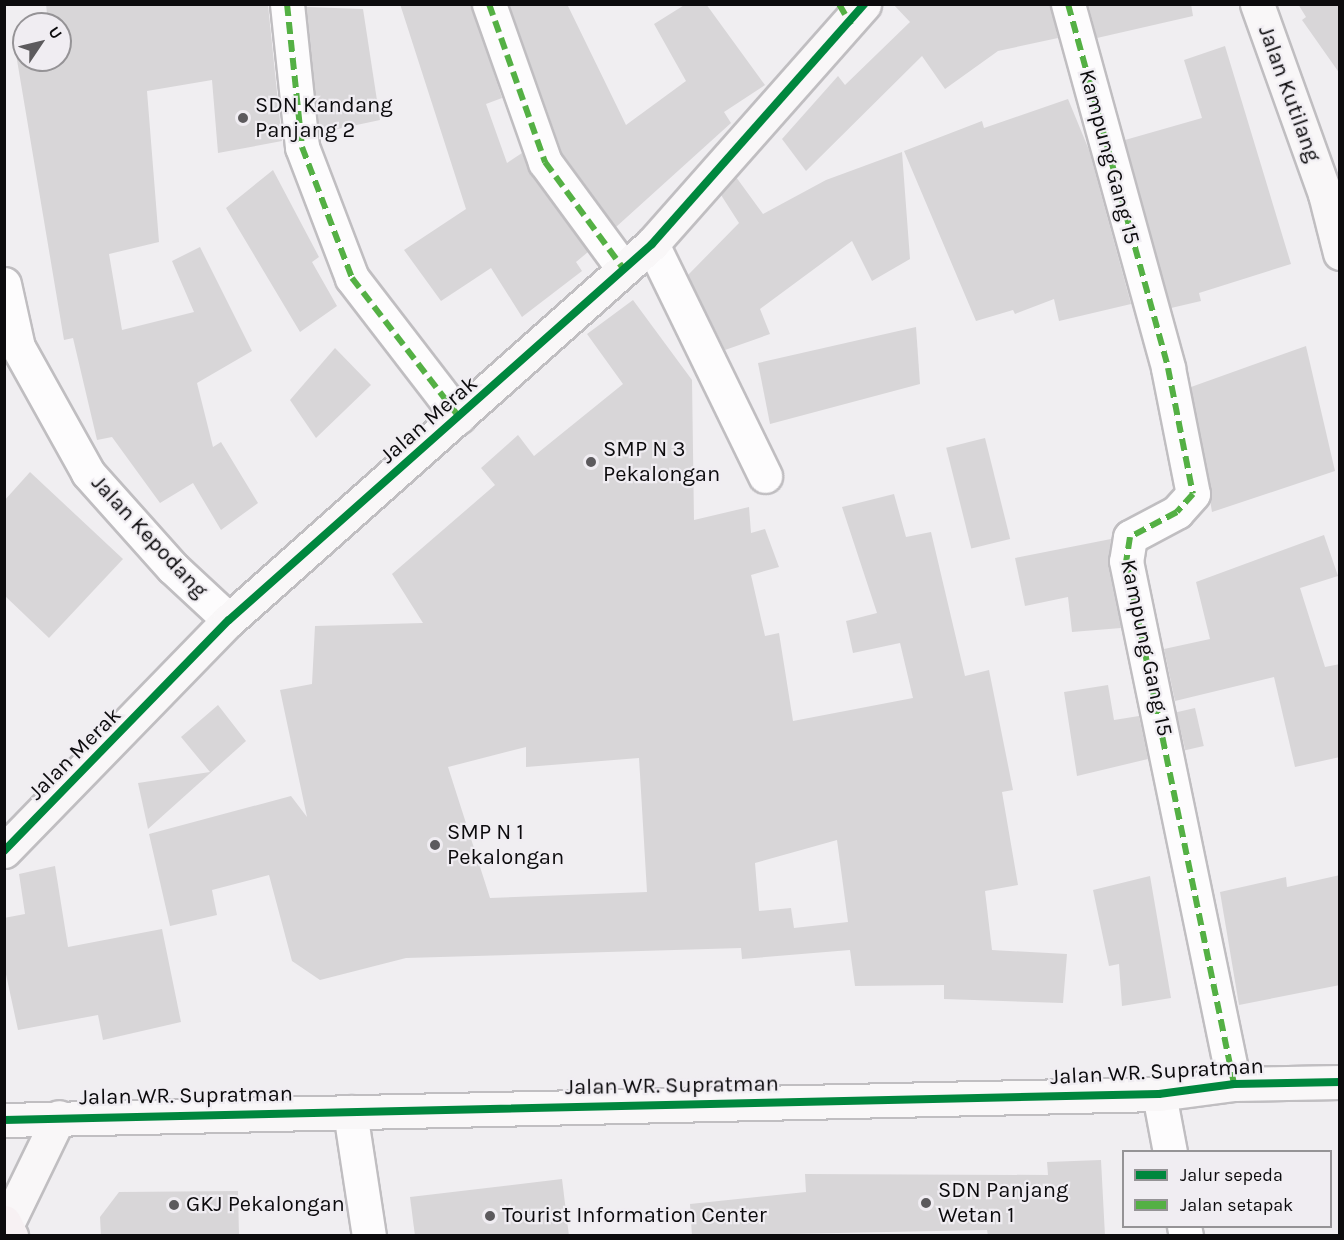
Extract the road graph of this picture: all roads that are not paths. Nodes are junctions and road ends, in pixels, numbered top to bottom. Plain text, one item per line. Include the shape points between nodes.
1 (287, 4) edge
2 (489, 4) edge
3 (1068, 4) edge
4 (1257, 4) edge
5 (851, 11) edge
6 (652, 244) junction
7 (1340, 253) edge
8 (623, 268) junction
9 (4, 284) edge
10 (459, 417) junction
11 (765, 476) dead end
12 (229, 620) junction
13 (4, 851) edge
14 (1340, 1082) edge
15 (1234, 1084) junction
16 (1159, 1094) junction
17 (351, 1112) junction
18 (59, 1117) junction
19 (4, 1120) edge
20 (1170, 1150) edge
21 (7, 1228) edge
22 (369, 1236) edge

1 - 10 street via 302,147 352,278
2 - 8 street via 545,162
3 - 15 street, Kampung Gang 15 via 1168,368 1193,494 1177,512 1130,537 1126,561
4 - 7 street, Jalan Kutilang via 1325,194
5 - 6 street, Jalan Merak
6 - 8 street, Jalan Merak
6 - 11 street
8 - 10 street, Jalan Merak
9 - 12 street, Jalan Kepodang via 18,347 88,473 173,568
10 - 12 street, Jalan Merak
12 - 13 street, Jalan Merak
14 - 15 street, Jalan WR. Supratman
15 - 16 street, Jalan WR. Supratman
16 - 17 street, Jalan WR. Supratman
16 - 20 street
17 - 18 street, Jalan WR. Supratman
17 - 22 street
18 - 19 street, Jalan WR. Supratman
18 - 21 street

